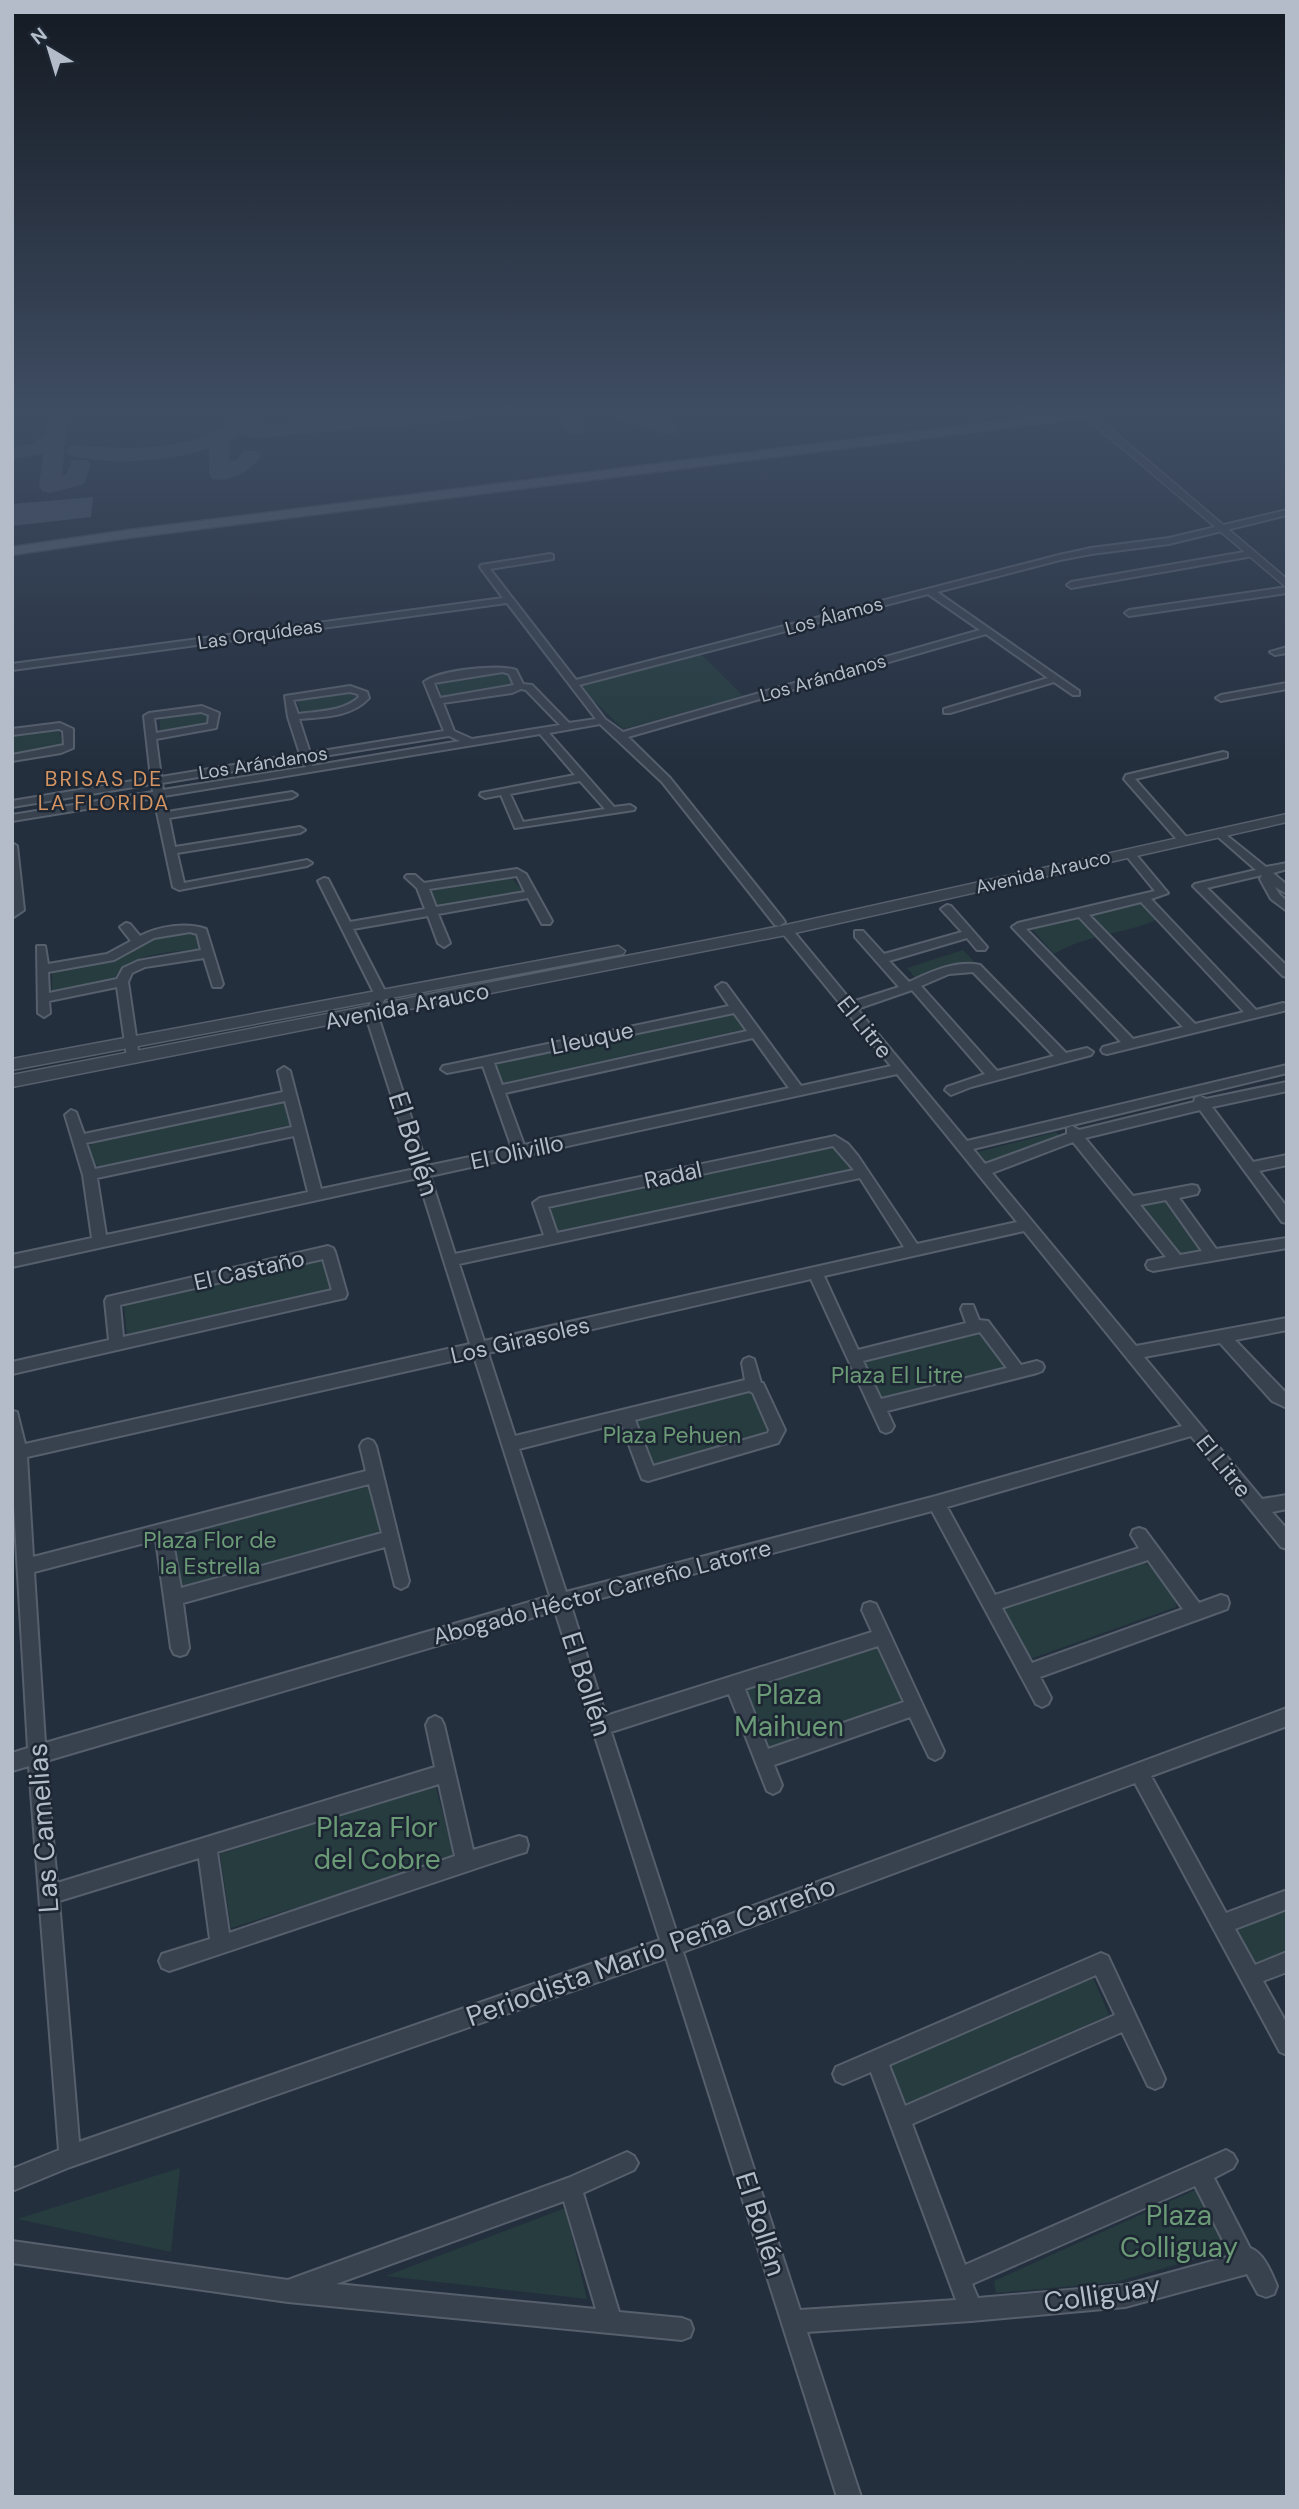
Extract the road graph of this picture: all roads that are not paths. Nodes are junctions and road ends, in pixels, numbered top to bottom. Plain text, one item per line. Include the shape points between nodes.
1 (151, 531) edge
2 (1208, 531) edge
3 (1224, 531) edge
4 (12, 549) edge
5 (1250, 554) junction
6 (550, 557) dead end
7 (1071, 585) dead end
8 (1287, 588) edge
9 (929, 592) junction
10 (508, 600) junction
11 (1129, 613) dead end
12 (984, 632) junction
13 (1287, 650) edge
14 (1275, 652) dead end
15 (12, 667) edge
16 (1054, 679) junction
17 (572, 684) junction
18 (519, 686) junction
19 (1287, 686) edge
20 (1076, 693) dead end
21 (1221, 698) dead end
22 (437, 701) junction
23 (947, 711) dead end
24 (293, 717) junction
25 (602, 721) junction
26 (567, 727) junction
27 (542, 731) junction
28 (12, 733) edge
29 (450, 733) junction
30 (621, 736) junction
31 (151, 737) junction
32 (472, 742) junction
33 (1223, 755) dead end
34 (306, 756) junction
35 (12, 758) edge
36 (310, 769) junction
37 (584, 777) junction
38 (157, 780) junction
39 (504, 791) junction
40 (158, 794) junction
41 (485, 794) dead end
42 (292, 795) dead end
43 (12, 804) edge
44 (630, 808) dead end
45 (612, 811) junction
46 (163, 817) junction
47 (12, 818) edge
48 (1287, 818) edge
49 (300, 830) dead end
50 (1220, 833) junction
51 (1184, 841) junction
52 (12, 846) edge
53 (171, 851) junction
54 (1129, 853) junction
55 (307, 863) dead end
56 (1287, 866) edge
57 (1262, 872) junction
58 (411, 877) dead end
59 (324, 880) dead end
60 (422, 887) junction
61 (1281, 888) edge
62 (532, 894) junction
63 (1144, 898) junction
64 (1287, 907) edge
65 (947, 909) dead end
66 (430, 912) junction
67 (1081, 913) junction
68 (12, 914) edge
69 (546, 921) dead end
70 (347, 926) junction
71 (788, 926) junction
72 (126, 928) dead end
73 (859, 934) dead end
74 (969, 934) junction
75 (137, 940) junction
76 (443, 943) dead end
77 (981, 947) dead end
78 (41, 948) dead end
79 (208, 953) junction
80 (881, 959) junction
81 (42, 969) junction
82 (1287, 973) edge
83 (122, 982) junction
84 (217, 985) dead end
85 (910, 986) junction
86 (722, 987) dead end
87 (381, 995) junction
88 (43, 998) junction
89 (849, 1007) junction
90 (1283, 1007) dead end
91 (738, 1008) junction
92 (44, 1013) dead end
93 (371, 1013) junction
94 (1253, 1014) junction
95 (1192, 1029) junction
96 (756, 1033) junction
97 (1130, 1044) junction
98 (132, 1050) junction
99 (1107, 1050) dead end
100 (1087, 1052) dead end
101 (1063, 1058) junction
102 (487, 1060) junction
103 (12, 1065) edge
104 (447, 1069) dead end
105 (899, 1069) junction
106 (1287, 1069) edge
107 (284, 1071) dead end
108 (994, 1076) junction
109 (12, 1081) edge
110 (1287, 1086) edge
111 (498, 1090) junction
112 (951, 1090) dead end
113 (798, 1091) junction
114 (1193, 1091) junction
115 (290, 1095) junction
116 (1203, 1106) junction
117 (71, 1115) dead end
118 (1065, 1122) junction
119 (299, 1130) junction
120 (1075, 1136) junction
121 (79, 1140) junction
122 (963, 1147) junction
123 (520, 1151) junction
124 (1287, 1160) edge
125 (1250, 1168) junction
126 (983, 1171) junction
127 (423, 1172) junction
128 (862, 1173) junction
129 (90, 1175) junction
130 (1192, 1191) dead end
131 (316, 1195) junction
132 (1170, 1195) junction
133 (1129, 1202) junction
134 (1287, 1218) edge
135 (1027, 1225) junction
136 (552, 1239) junction
137 (100, 1242) junction
138 (1287, 1243) edge
139 (914, 1251) junction
140 (1212, 1255) junction
141 (451, 1259) junction
142 (12, 1261) edge
143 (1177, 1261) junction
144 (1153, 1265) dead end
145 (815, 1273) junction
146 (968, 1309) dead end
147 (1287, 1324) edge
148 (979, 1326) junction
149 (1223, 1335) junction
150 (117, 1345) junction
151 (480, 1349) junction
152 (1132, 1353) junction
153 (853, 1358) junction
154 (750, 1363) dead end
155 (1037, 1367) dead end
156 (12, 1368) edge
157 (1018, 1372) junction
158 (756, 1387) junction
159 (1287, 1402) edge
160 (877, 1407) junction
161 (626, 1416) junction
162 (12, 1417) edge
163 (886, 1426) dead end
164 (1194, 1429) junction
165 (510, 1444) junction
166 (368, 1446) dead end
167 (15, 1453) edge
168 (375, 1476) junction
169 (1287, 1502) edge
170 (936, 1503) junction
171 (1258, 1507) junction
172 (163, 1532) junction
173 (1139, 1535) dead end
174 (391, 1538) junction
175 (1287, 1542) edge
176 (1151, 1551) junction
177 (26, 1567) junction
178 (401, 1581) dead end
179 (174, 1598) junction
180 (561, 1601) junction
181 (1221, 1603) dead end
182 (991, 1604) junction
183 (870, 1610) dead end
184 (1196, 1612) junction
185 (882, 1637) junction
186 (180, 1648) dead end
187 (1029, 1673) junction
188 (734, 1684) junction
189 (1042, 1698) dead end
190 (915, 1707) junction
191 (1287, 1717) edge
192 (435, 1725) dead end
193 (601, 1726) junction
194 (935, 1751) dead end
195 (37, 1755) junction
196 (763, 1760) junction
197 (12, 1762) edge
198 (1139, 1772) junction
199 (445, 1773) junction
200 (773, 1785) dead end
201 (519, 1845) dead end
202 (207, 1847) junction
203 (466, 1862) junction
204 (48, 1895) junction
205 (1287, 1899) edge
206 (1222, 1925) junction
207 (220, 1945) junction
208 (672, 1946) junction
209 (169, 1961) dead end
210 (1287, 1962) edge
211 (1250, 1977) junction
212 (1127, 2020) junction
213 (1287, 2045) edge
214 (877, 2060) junction
215 (843, 2074) dead end
216 (1155, 2079) dead end
217 (900, 2119) junction
218 (70, 2155) junction
219 (1226, 2161) dead end
220 (627, 2163) dead end
221 (1200, 2173) junction
222 (12, 2180) edge
223 (571, 2188) junction
224 (12, 2252) edge
225 (1243, 2257) junction
226 (961, 2278) junction
227 (1266, 2286) dead end
228 (288, 2291) junction
229 (971, 2311) junction
230 (610, 2320) junction
231 (793, 2322) junction
232 (682, 2329) dead end
233 (849, 2497) edge

1 - 4 main road
2 - 9 street, Los Álamos via 1091,551
3 - 5 street
5 - 7 street
5 - 8 street
6 - 10 street, El Litre via 484,566
8 - 11 street
9 - 12 street
9 - 17 street, Los Álamos
10 - 15 street, Las Orquídeas
10 - 17 street, El Litre
12 - 16 street
12 - 30 street, Los Arándanos
13 - 14 street
16 - 20 street
16 - 23 street
17 - 25 street, El Litre
18 - 22 street
18 - 22 street via 513,672 504,668 437,678 429,682
18 - 26 street via 529,687
19 - 21 street
22 - 29 street
24 - 24 street via 288,698 350,689 362,692 364,698 349,708
24 - 34 street
25 - 26 street, Los Arándanos
25 - 30 street, El Litre
26 - 27 street, Los Arándanos
27 - 32 street, Los Arándanos
27 - 37 street
28 - 35 street via 60,726 68,729 69,736 69,746 61,750
29 - 32 street
29 - 34 street, Los Arándanos
30 - 71 street, El Litre via 682,799
31 - 31 street via 149,716 202,709 214,713 215,723 206,729
31 - 38 street
32 - 36 street, Los Arándanos
33 - 51 street via 1129,779
34 - 36 street
34 - 38 street, Los Arándanos
36 - 40 street, Los Arándanos
37 - 39 street
37 - 45 street
38 - 40 street
38 - 43 street, Los Arándanos
39 - 41 street
39 - 45 street via 519,827
40 - 46 street
40 - 47 street, Los Arándanos
42 - 46 street
44 - 45 street
46 - 53 street
48 - 50 street, Avenida Arauco
49 - 53 street
50 - 51 street, Avenida Arauco
50 - 57 street
51 - 54 street, Avenida Arauco
52 - 68 street via 18,910
53 - 55 street via 179,887
54 - 63 street via 1162,893
54 - 71 street, Avenida Arauco
56 - 57 street
57 - 61 street
57 - 82 street via 1199,886
58 - 60 street
59 - 70 street
60 - 62 street via 511,871 521,874
60 - 66 street
61 - 64 street via 1275,897
62 - 66 street
62 - 69 street
63 - 67 street
63 - 94 street
65 - 74 street
66 - 70 street
66 - 76 street
67 - 95 street
67 - 97 street via 1018,927
70 - 87 street
71 - 87 street, Avenida Arauco
71 - 89 street, El Litre
71 - 93 street, Avenida Arauco
72 - 75 street
73 - 80 street
74 - 77 street
74 - 80 street
75 - 79 street via 191,928 202,932
75 - 81 street via 110,957
78 - 81 street
79 - 83 street via 142,964 127,971
79 - 84 street
80 - 85 street
81 - 88 street
83 - 88 street
83 - 98 street
85 - 89 street
85 - 101 street via 938,974 976,968
85 - 108 street
86 - 91 street
87 - 93 street
87 - 98 street, Avenida Arauco
88 - 92 street
89 - 105 street, El Litre
90 - 94 street
91 - 96 street
91 - 102 street, Lleuque
93 - 98 street, Avenida Arauco
93 - 127 street, El Bollén
94 - 95 street
95 - 97 street
96 - 111 street, Lleuque
96 - 113 street
97 - 99 street
98 - 103 street, Avenida Arauco
98 - 109 street, Avenida Arauco
100 - 101 street
101 - 108 street
102 - 104 street, Lleuque
102 - 111 street
105 - 113 street, El Olivillo
105 - 122 street, El Litre
106 - 114 street
107 - 115 street
108 - 112 street
110 - 116 street
111 - 123 street
113 - 123 street, El Olivillo
114 - 116 street
114 - 118 street
115 - 119 street
115 - 121 street
116 - 120 street
116 - 125 street
117 - 121 street
118 - 120 street
118 - 122 street
119 - 129 street
119 - 131 street
120 - 126 street via 1020,1153
120 - 133 street
121 - 129 street
122 - 126 street, El Litre
123 - 127 street, El Olivillo
124 - 125 street
125 - 134 street
126 - 135 street, El Litre
127 - 131 street, El Olivillo
127 - 141 street, El Bollén
128 - 136 street, Radal
128 - 136 street, Radal via 835,1141 540,1203
128 - 139 street
129 - 137 street
130 - 132 street
131 - 137 street, El Olivillo
132 - 133 street
132 - 140 street
133 - 143 street
135 - 139 street, Los Girasoles
135 - 152 street, El Litre
136 - 141 street, Radal
137 - 142 street, El Olivillo
138 - 140 street
139 - 145 street, Los Girasoles
140 - 143 street
141 - 151 street, El Bollén
143 - 144 street
145 - 151 street, Los Girasoles
145 - 153 street
146 - 148 street
147 - 149 street
148 - 153 street
148 - 157 street
149 - 152 street
149 - 159 street
150 - 150 street, El Castaño via 113,1301 328,1252 340,1294
150 - 156 street, El Castaño
151 - 165 street, El Bollén
151 - 167 street, Los Girasoles
152 - 164 street, El Litre
153 - 160 street
154 - 158 street
155 - 157 street
157 - 160 street
158 - 161 street
158 - 161 street via 777,1430 773,1438 648,1474
160 - 163 street
161 - 165 street
162 - 167 street, Las Camelias
164 - 170 street, Abogado Héctor Carreño Latorre
164 - 171 street, El Litre
165 - 180 street, El Bollén
166 - 168 street
167 - 177 street, Las Camelias
168 - 172 street
168 - 174 street
169 - 171 street
170 - 180 street, Abogado Héctor Carreño Latorre
170 - 182 street
171 - 175 street, El Litre
172 - 177 street
172 - 179 street
173 - 176 street
174 - 178 street
174 - 179 street
176 - 182 street
176 - 184 street
177 - 195 street, Las Camelias
179 - 186 street
180 - 193 street, El Bollén
180 - 195 street, Abogado Héctor Carreño Latorre
181 - 184 street
182 - 187 street
183 - 185 street
184 - 187 street
185 - 188 street
185 - 190 street
187 - 189 street
188 - 193 street
188 - 196 street
190 - 194 street
190 - 196 street
191 - 198 street, Periodista Mario Peña Carreño
192 - 199 street
193 - 208 street, El Bollén
195 - 197 street, Abogado Héctor Carreño Latorre
195 - 204 street, Las Camelias
196 - 200 street
198 - 206 street
198 - 208 street, Periodista Mario Peña Carreño
199 - 202 street
199 - 203 street
201 - 203 street
202 - 204 street
202 - 207 street
203 - 207 street
204 - 218 street, Las Camelias
205 - 206 street
206 - 211 street
207 - 209 street
208 - 218 street, Periodista Mario Peña Carreño
208 - 231 street, El Bollén
210 - 211 street
211 - 213 street
212 - 214 street via 1101,1963
212 - 216 street
212 - 217 street
214 - 215 street
214 - 217 street
217 - 226 street
218 - 222 street, Periodista Mario Peña Carreño
219 - 221 street
220 - 223 street
221 - 225 street
221 - 226 street
223 - 228 street
223 - 230 street
224 - 228 street
225 - 227 street via 1251,2259
225 - 229 street, Colliguay via 1246,2263 1125,2296
226 - 229 street
228 - 230 street
229 - 231 street, Colliguay
230 - 232 street
231 - 233 street, El Bollén

